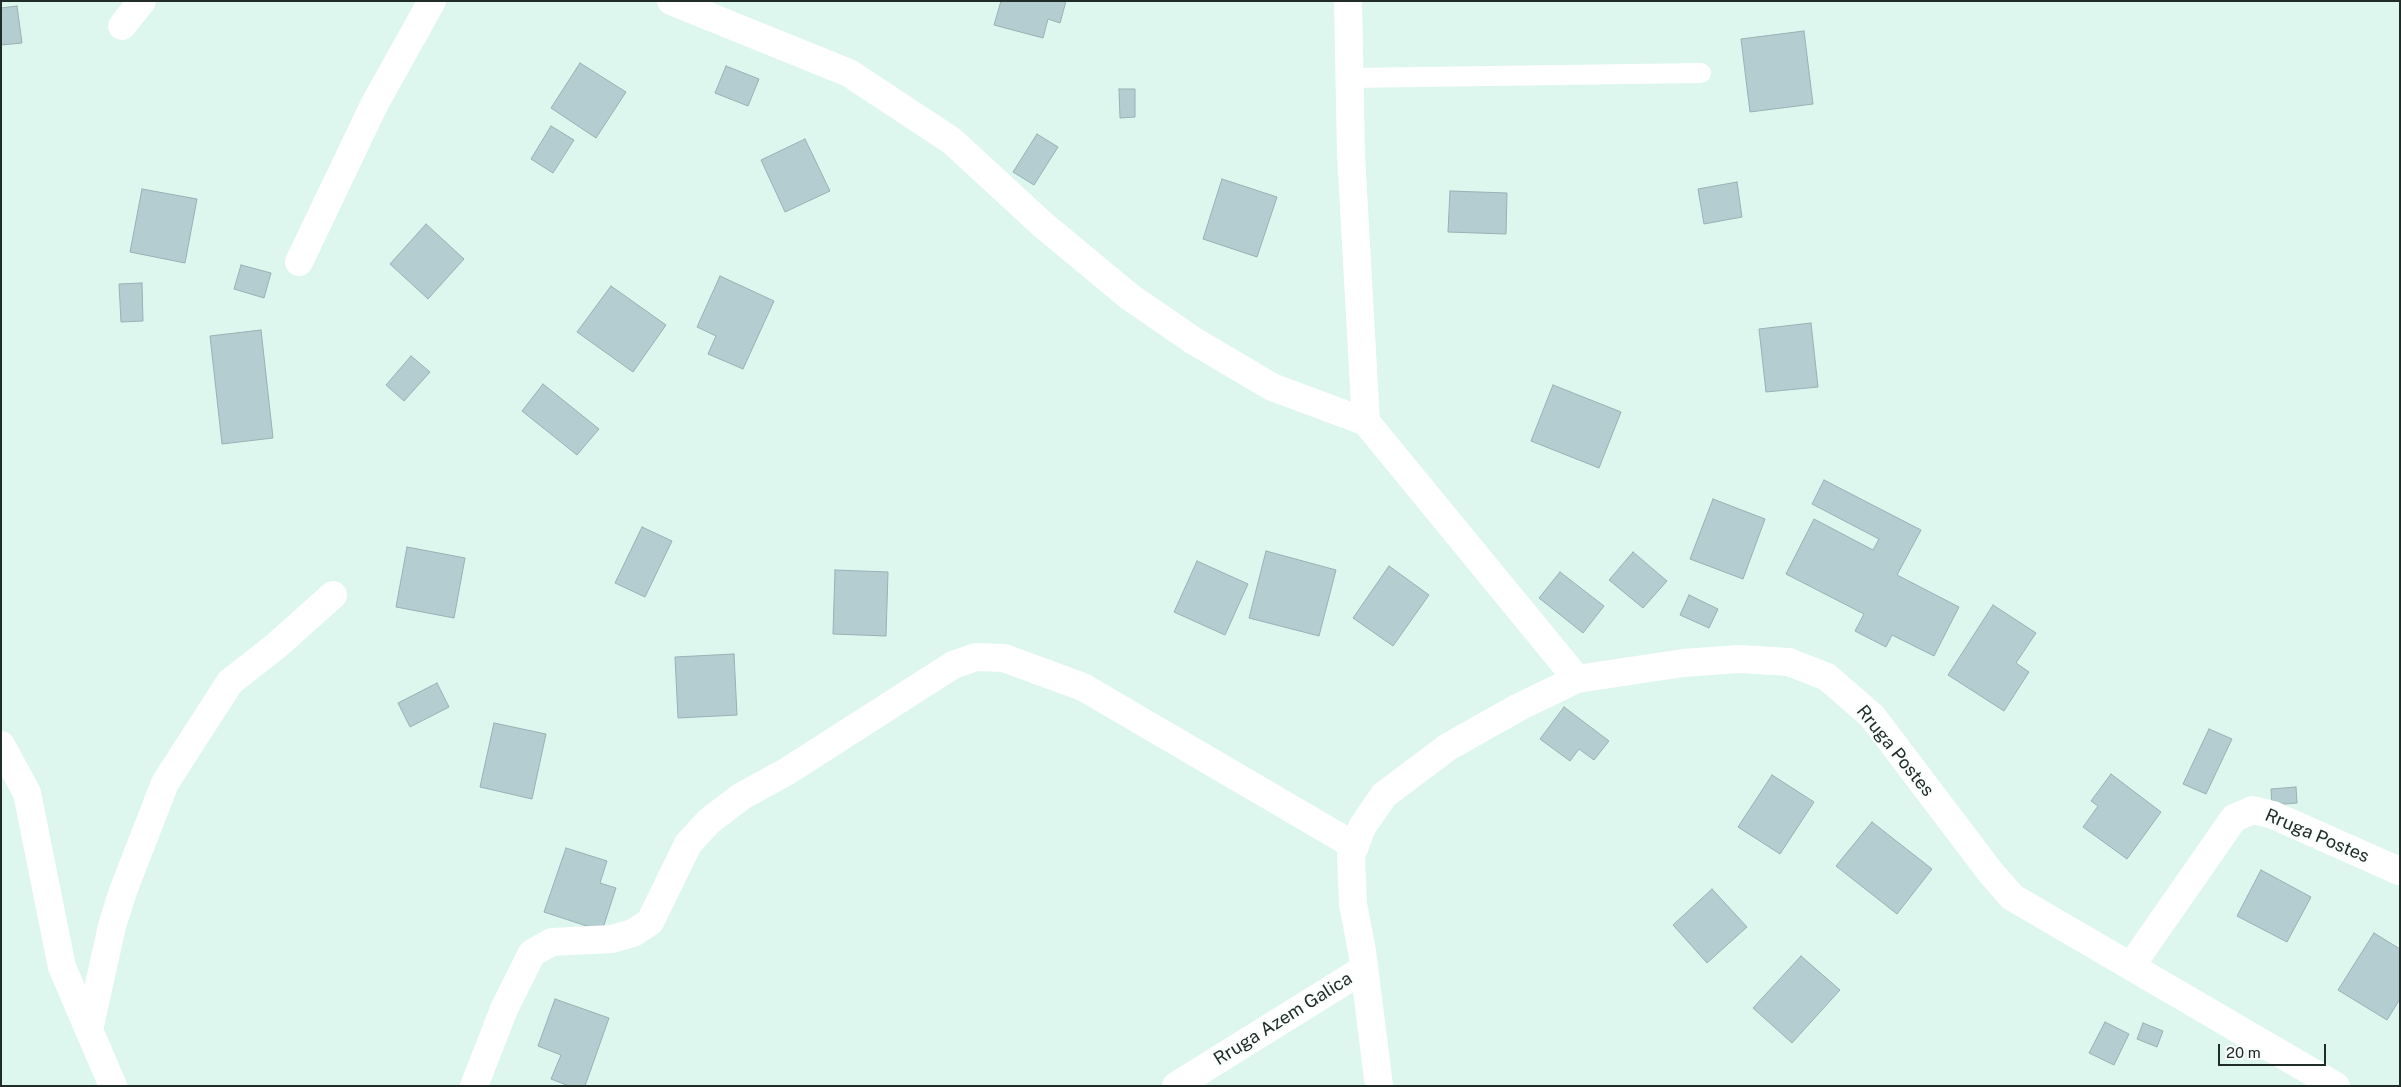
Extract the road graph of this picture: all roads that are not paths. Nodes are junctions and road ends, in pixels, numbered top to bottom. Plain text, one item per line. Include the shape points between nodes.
1 (142, 1) edge
2 (432, 1) edge
3 (671, 1) edge
4 (1348, 1) edge
5 (122, 26) dead end
6 (1701, 73) dead end
7 (1349, 78) junction
8 (299, 262) dead end
9 (1366, 422) junction
10 (333, 595) dead end
11 (1577, 679) junction
12 (1, 745) edge
13 (1355, 846) junction
14 (2400, 869) edge
15 (2131, 966) junction
16 (1364, 969) junction
17 (89, 1030) junction
18 (113, 1086) edge
19 (474, 1086) edge
20 (1176, 1086) edge
21 (1379, 1086) edge
22 (2336, 1086) edge

1 - 5 street
2 - 8 street via 374,105
3 - 9 street via 849,74 952,140 1050,230 1130,297 1194,341 1272,387
4 - 7 street
6 - 7 lane
7 - 9 street
9 - 11 street
10 - 17 street via 230,682 165,783 112,926
11 - 13 street, Rruga Azem Galica via 1448,747 1384,795 1362,827
11 - 15 street, Rruga Postes via 1683,663 1739,659 1789,662 1828,677 1872,716 2012,897
12 - 17 street via 27,793 62,967
13 - 16 street, Rruga Azem Galica via 1351,856 1353,904
13 - 19 street via 1083,687 1004,658 976,657 953,665 786,772 742,796 709,821 688,844 650,922 619,937 552,942 532,953 504,1008
14 - 15 street, Rruga Postes via 2273,815 2253,810 2234,818
15 - 22 street, Rruga Postes
16 - 20 street, Rruga Azem Galica
16 - 21 street, Rruga Azem Galica
17 - 18 street

